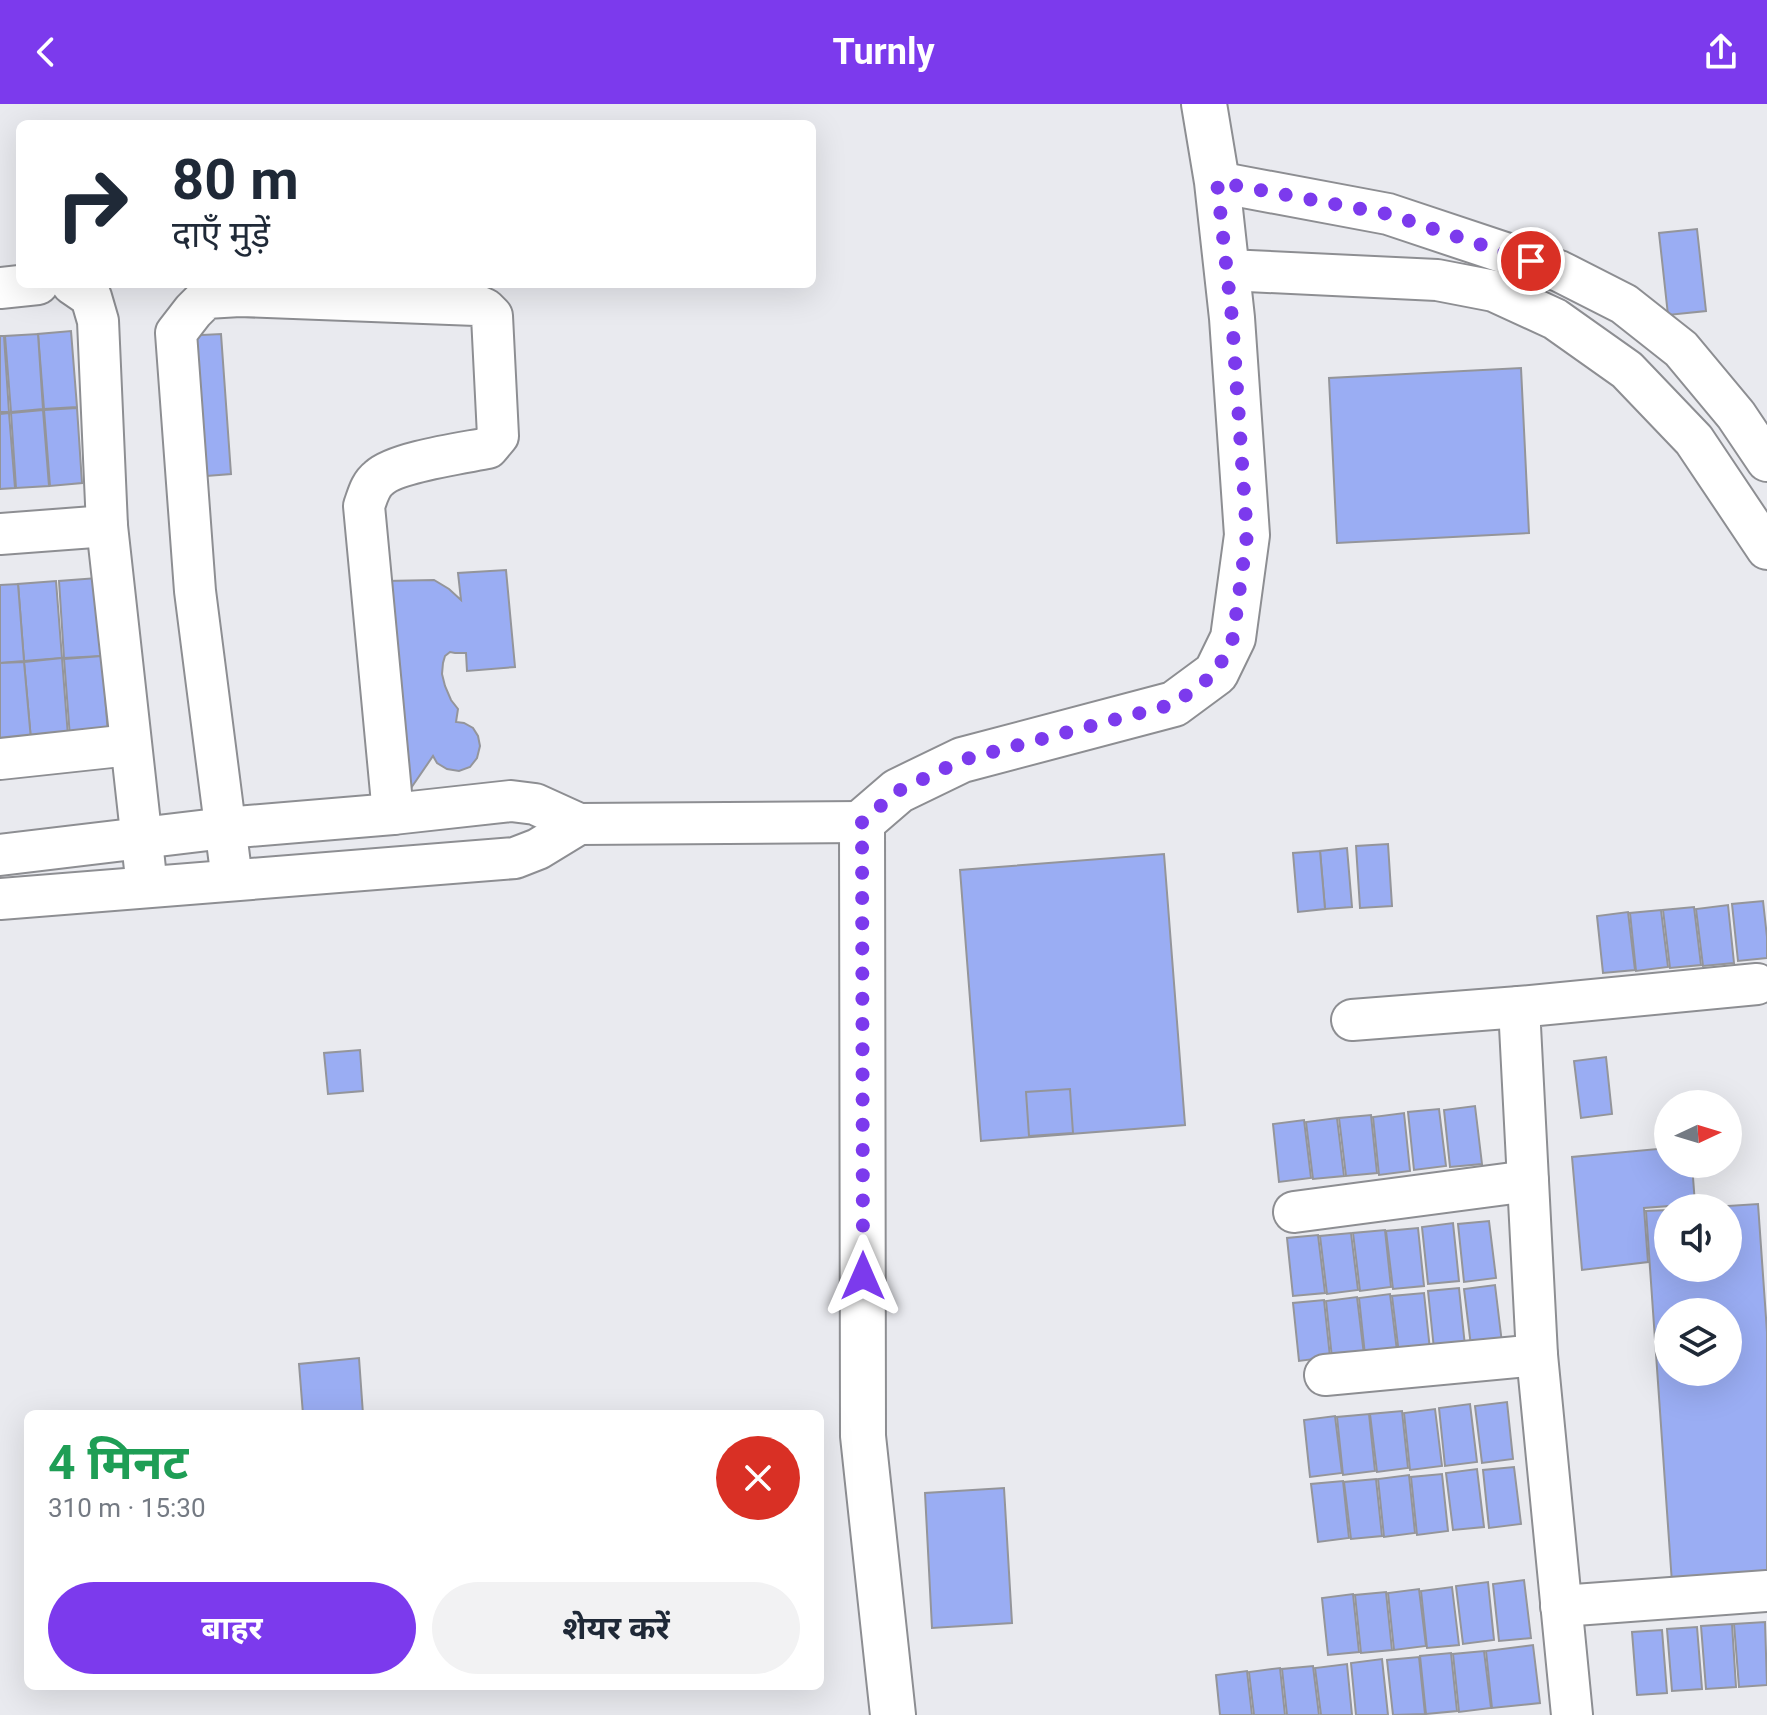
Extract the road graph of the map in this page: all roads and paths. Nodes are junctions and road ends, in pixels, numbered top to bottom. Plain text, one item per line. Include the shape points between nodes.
1 (1204, 104) edge
2 (1217, 182) junction
3 (1227, 270) junction
4 (78, 288) edge
5 (1696, 367) junction
6 (1659, 403) junction
7 (1767, 461) edge
8 (107, 526) junction
9 (0, 534) edge
10 (1767, 549) edge
11 (130, 745) junction
12 (0, 759) edge
13 (393, 814) junction
14 (862, 822) junction
15 (579, 824) junction
16 (225, 828) junction
17 (143, 839) junction
18 (0, 855) edge
19 (232, 880) junction
20 (147, 887) junction
21 (0, 899) edge
22 (1757, 984) dead end
23 (1519, 1007) junction
24 (1352, 1020) dead end
25 (1528, 1181) junction
26 (1294, 1212) dead end
27 (1537, 1355) junction
28 (1325, 1375) dead end
29 (1767, 1591) edge
30 (1561, 1606) junction
31 (893, 1715) edge
32 (1572, 1715) edge

1 - 2 street
2 - 3 street
2 - 5 street via 1388,214 1559,271 1624,304
3 - 6 street via 1437,280 1494,291 1555,319 1627,370
3 - 14 street via 1247,535 1233,638 1216,673 1174,704 962,760 898,791
4 - 8 street via 91,297 98,321
5 - 6 street
5 - 7 street
6 - 10 street via 1694,440
8 - 9 street
8 - 11 street
11 - 12 street
11 - 17 street
13 - 15 street via 511,801 535,804
13 - 16 street
13 - 16 street via 364,506 369,489 395,468 488,448 498,436 492,316 476,305 206,298 176,333 195,591
14 - 15 street
14 - 31 street via 863,1436
15 - 19 street via 515,858
16 - 17 street
16 - 19 street
17 - 18 street
17 - 20 street
19 - 20 street
20 - 21 street
22 - 23 street
23 - 24 street
23 - 25 street
25 - 26 street
25 - 27 street
27 - 28 street
27 - 30 street
29 - 30 street
30 - 32 street

